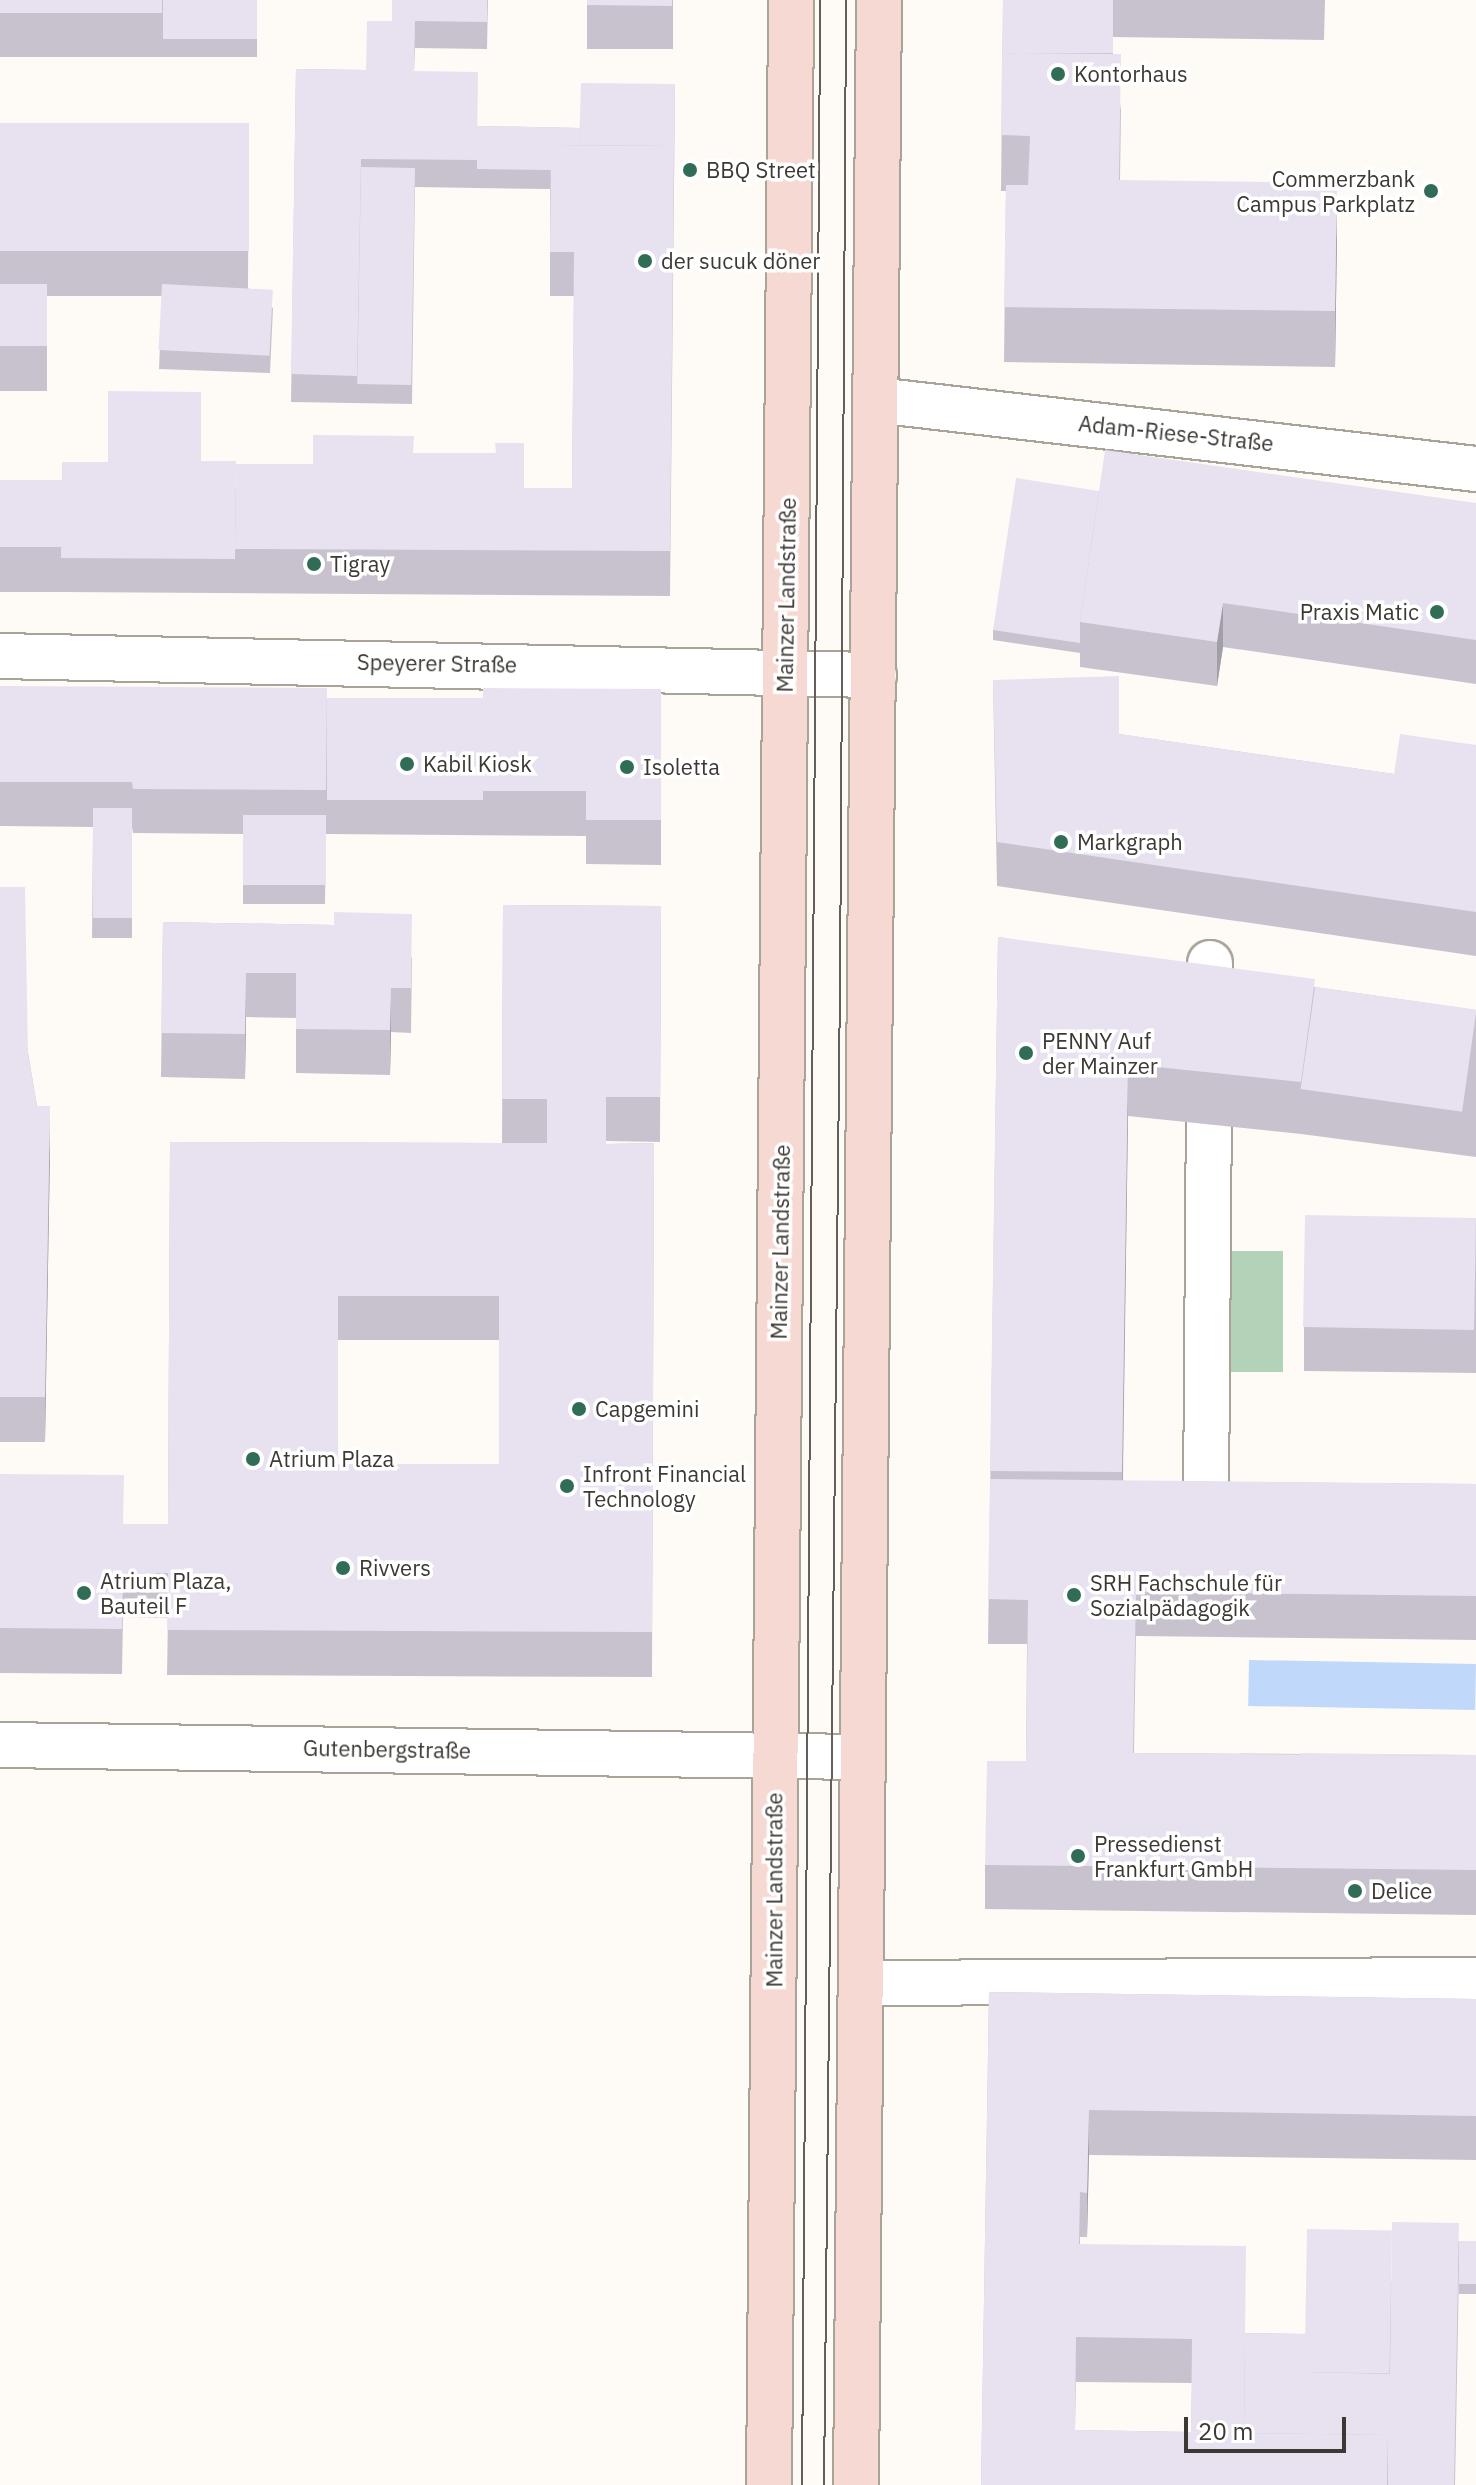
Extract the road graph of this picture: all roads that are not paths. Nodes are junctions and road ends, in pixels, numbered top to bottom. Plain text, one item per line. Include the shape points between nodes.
1 (791, 0) edge
2 (879, 0) edge
3 (876, 400) junction
4 (1476, 469) edge
5 (0, 656) edge
6 (785, 671) junction
7 (874, 675) junction
8 (1210, 963) edge
9 (1206, 1500) edge
10 (0, 1745) edge
11 (775, 1755) junction
12 (863, 1757) junction
13 (1476, 1980) edge
14 (861, 1983) junction
15 (769, 2485) edge
16 (856, 2485) edge

1 - 6 main road, Mainzer Landstraße
2 - 3 main road
3 - 4 street, Adam-Riese-Straße
3 - 7 main road
5 - 6 street, Speyerer Straße
6 - 7 street, Speyerer Straße
6 - 11 main road, Mainzer Landstraße
7 - 12 main road
8 - 9 street
10 - 11 street, Gutenbergstraße
11 - 12 street, Gutenbergstraße
11 - 15 main road, Mainzer Landstraße
12 - 14 main road
13 - 14 street
14 - 16 main road

